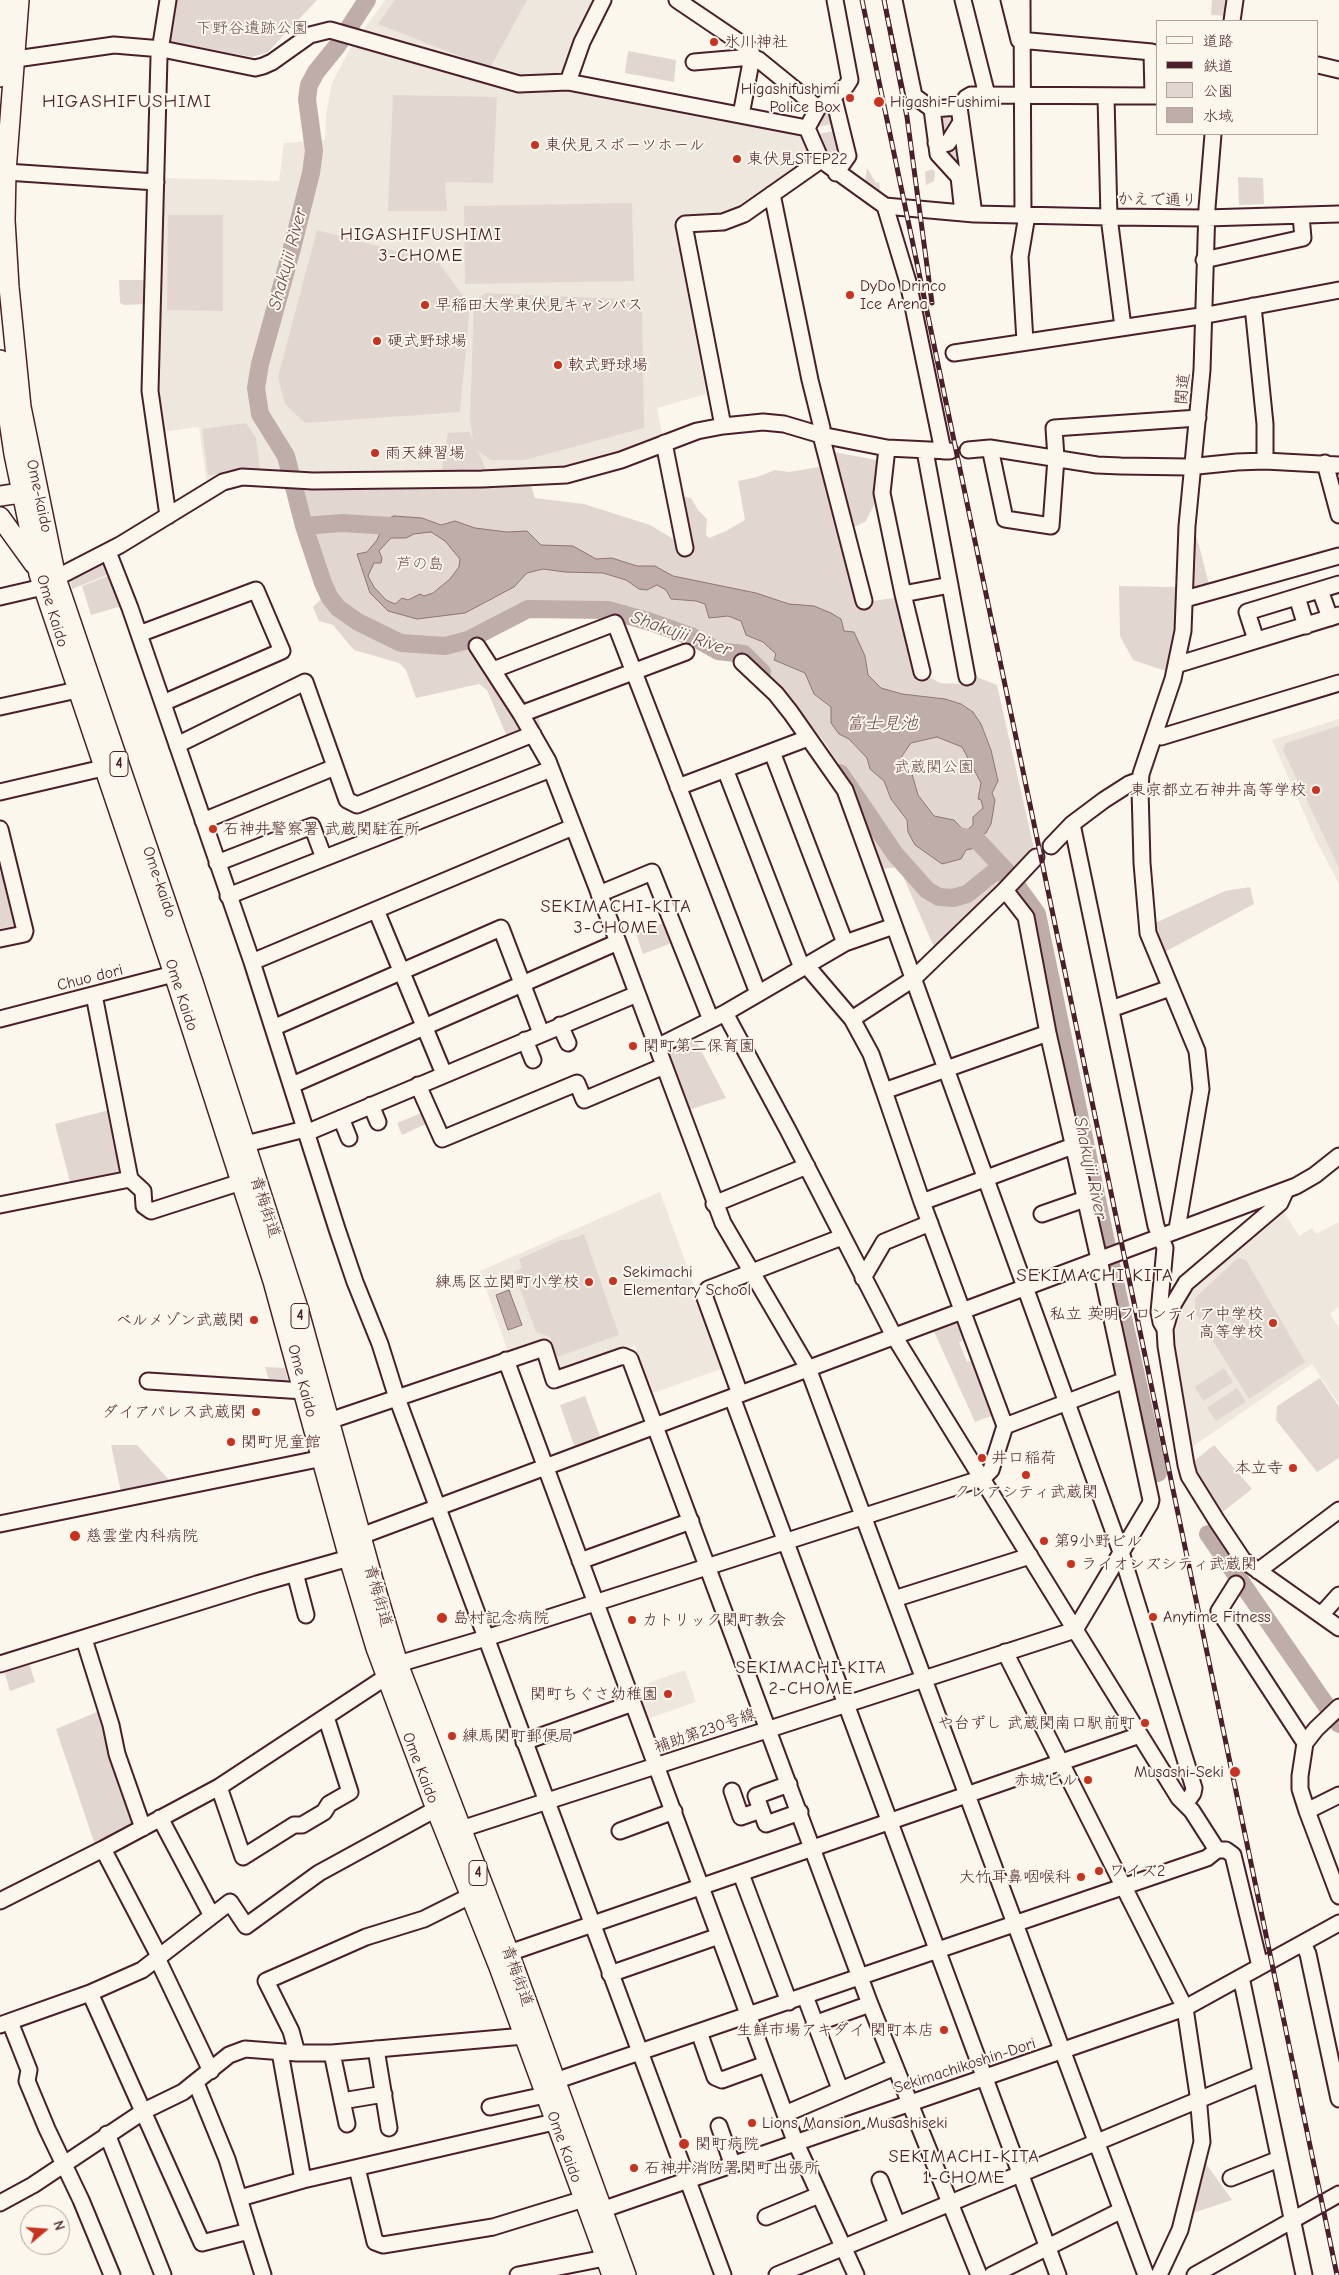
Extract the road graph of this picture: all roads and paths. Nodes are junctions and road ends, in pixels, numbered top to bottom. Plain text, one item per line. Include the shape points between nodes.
1 (4, 0) edge
2 (19, 0) edge
3 (168, 0) edge
4 (603, 0) edge
5 (678, 0) edge
6 (835, 0) edge
7 (894, 0) edge
8 (963, 0) edge
9 (1009, 0) edge
10 (1022, 0) edge
11 (1235, 0) edge
12 (1232, 20) edge
13 (2, 35) edge
14 (1023, 41) junction
15 (162, 49) junction
16 (752, 57) junction
17 (9, 58) junction
18 (694, 62) dead end
19 (1319, 65) edge
20 (1339, 70) edge
21 (0, 77) edge
22 (568, 82) junction
23 (987, 95) junction
24 (1023, 96) junction
25 (1155, 96) edge
26 (830, 97) junction
27 (1106, 97) junction
28 (959, 107) junction
29 (818, 108) junction
30 (932, 110) junction
31 (741, 115) junction
32 (961, 122) junction
33 (807, 128) junction
34 (1213, 135) edge
35 (936, 143) junction
36 (821, 160) junction
37 (6, 172) junction
38 (836, 173) junction
39 (156, 182) junction
40 (772, 194) junction
41 (885, 206) junction
42 (968, 214) junction
43 (1339, 214) edge
44 (1025, 215) junction
45 (1301, 216) junction
46 (1109, 217) junction
47 (1206, 218) junction
48 (1204, 260) junction
49 (1339, 290) edge
50 (1253, 306) junction
51 (1205, 314) junction
52 (1123, 327) junction
53 (1026, 342) junction
54 (954, 353) dead end
55 (0, 360) edge
56 (1198, 418) junction
57 (723, 426) junction
58 (822, 435) junction
59 (664, 443) junction
60 (887, 448) junction
61 (990, 448) junction
62 (968, 450) dead end
63 (926, 452) junction
64 (1056, 458) junction
65 (1265, 461) junction
66 (1332, 464) edge
67 (1192, 466) junction
68 (30, 492) junction
69 (0, 496) edge
70 (168, 516) junction
71 (1339, 516) edge
72 (3, 527) edge
73 (685, 548) dead end
74 (108, 552) junction
75 (1339, 556) edge
76 (46, 580) junction
77 (1339, 584) edge
78 (950, 585) junction
79 (1320, 590) junction
80 (903, 594) junction
81 (0, 597) edge
82 (1297, 597) junction
83 (1185, 599) junction
84 (864, 601) dead end
85 (1334, 617) edge
86 (1306, 626) junction
87 (139, 634) junction
88 (1256, 640) junction
89 (476, 646) dead end
90 (686, 652) dead end
91 (742, 662) dead end
92 (1176, 665) junction
93 (493, 670) junction
94 (633, 670) junction
95 (922, 672) dead end
96 (967, 677) dead end
97 (1339, 683) edge
98 (77, 690) junction
99 (162, 704) junction
100 (0, 707) edge
101 (521, 714) junction
102 (533, 734) junction
103 (1156, 736) junction
104 (808, 738) junction
105 (177, 745) junction
106 (772, 752) junction
107 (335, 766) junction
108 (103, 768) junction
109 (551, 769) junction
110 (725, 769) junction
111 (1140, 780) junction
112 (678, 787) junction
113 (0, 792) edge
114 (203, 821) junction
115 (1072, 824) junction
116 (573, 827) junction
117 (0, 828) edge
118 (1051, 846) dead end
119 (1036, 857) dead end
120 (324, 858) junction
121 (216, 862) junction
122 (4, 868) edge
123 (1011, 884) junction
124 (599, 894) junction
125 (228, 896) junction
126 (376, 910) junction
127 (894, 926) junction
128 (0, 940) edge
129 (618, 942) junction
130 (845, 943) junction
131 (252, 962) junction
132 (804, 967) junction
133 (181, 972) junction
134 (402, 973) junction
135 (913, 978) junction
136 (522, 984) junction
137 (1170, 988) junction
138 (758, 993) junction
139 (637, 994) junction
140 (94, 995) junction
141 (192, 1005) junction
142 (1111, 1009) junction
143 (725, 1013) junction
144 (0, 1019) edge
145 (852, 1019) junction
146 (711, 1020) junction
147 (560, 1025) junction
148 (425, 1027) junction
149 (275, 1028) junction
150 (541, 1033) junction
151 (1048, 1033) junction
152 (525, 1040) junction
153 (568, 1043) dead end
154 (656, 1047) junction
155 (534, 1060) dead end
156 (664, 1066) junction
157 (946, 1069) junction
158 (444, 1074) junction
159 (292, 1085) junction
160 (418, 1085) junction
161 (884, 1091) junction
162 (371, 1105) junction
163 (341, 1118) junction
164 (378, 1122) dead end
165 (305, 1131) junction
166 (349, 1138) dead end
167 (246, 1144) junction
168 (1073, 1146) junction
169 (1339, 1156) edge
170 (807, 1166) junction
171 (986, 1178) junction
172 (130, 1179) junction
173 (241, 1182) junction
174 (1286, 1190) junction
175 (1085, 1199) junction
176 (922, 1202) junction
177 (714, 1204) junction
178 (0, 1205) edge
179 (1042, 1214) dead end
180 (930, 1223) junction
181 (1178, 1229) junction
182 (1160, 1236) junction
183 (842, 1237) junction
184 (1101, 1258) junction
185 (752, 1274) junction
186 (863, 1278) junction
187 (1025, 1287) junction
188 (962, 1310) junction
189 (1165, 1329) junction
190 (894, 1336) junction
191 (506, 1360) junction
192 (808, 1368) junction
193 (1125, 1380) junction
194 (148, 1381) dead end
195 (304, 1391) junction
196 (736, 1395) junction
197 (396, 1398) junction
198 (1067, 1402) junction
199 (329, 1421) junction
200 (655, 1425) junction
201 (1005, 1426) junction
202 (323, 1458) junction
203 (545, 1467) junction
204 (983, 1478) junction
205 (437, 1507) junction
206 (1339, 1510) edge
207 (863, 1517) junction
208 (691, 1521) junction
209 (0, 1524) edge
210 (361, 1536) junction
211 (785, 1541) junction
212 (1121, 1552) junction
213 (1030, 1556) junction
214 (349, 1558) junction
215 (580, 1561) junction
216 (708, 1566) junction
217 (1258, 1571) junction
218 (295, 1573) junction
219 (1236, 1584) dead end
220 (1339, 1595) edge
221 (894, 1599) junction
222 (596, 1602) junction
223 (306, 1615) dead end
224 (1321, 1616) junction
225 (1339, 1628) edge
226 (1075, 1630) junction
227 (486, 1638) junction
228 (84, 1639) junction
229 (1005, 1652) junction
230 (0, 1664) edge
231 (392, 1671) junction
232 (923, 1678) junction
233 (633, 1703) junction
234 (847, 1704) junction
235 (1339, 1706) edge
236 (326, 1717) junction
237 (768, 1729) junction
238 (1140, 1735) junction
239 (524, 1742) junction
240 (1305, 1743) junction
241 (1060, 1763) junction
242 (657, 1766) junction
243 (789, 1784) junction
244 (219, 1787) junction
245 (732, 1791) dead end
246 (966, 1795) junction
247 (1339, 1795) edge
248 (546, 1801) junction
249 (1187, 1805) junction
250 (436, 1809) junction
251 (761, 1810) junction
252 (674, 1811) junction
253 (1307, 1811) junction
254 (800, 1812) junction
255 (160, 1818) junction
256 (890, 1822) junction
257 (143, 1828) junction
258 (453, 1831) junction
259 (620, 1831) dead end
260 (1214, 1846) junction
261 (103, 1849) junction
262 (814, 1849) junction
263 (741, 1874) junction
264 (1122, 1887) junction
265 (701, 1888) junction
266 (470, 1896) junction
267 (1339, 1896) edge
268 (0, 1901) edge
269 (212, 1916) junction
270 (1015, 1923) junction
271 (1339, 1923) edge
272 (592, 1924) junction
273 (720, 1936) junction
274 (1303, 1943) junction
275 (938, 1949) junction
276 (509, 1954) junction
277 (159, 1959) junction
278 (1260, 1966) junction
279 (610, 1974) junction
280 (860, 1976) junction
281 (1241, 1977) junction
282 (90, 1993) junction
283 (805, 1996) junction
284 (789, 2002) junction
285 (870, 2004) junction
286 (1186, 2008) junction
287 (749, 2015) junction
288 (5, 2024) edge
289 (814, 2024) junction
290 (699, 2032) junction
291 (524, 2036) junction
292 (376, 2049) junction
293 (280, 2052) junction
294 (639, 2052) junction
295 (1062, 2052) junction
296 (297, 2053) junction
297 (332, 2053) junction
298 (766, 2064) junction
299 (1336, 2065) edge
300 (895, 2067) junction
301 (211, 2071) junction
302 (1261, 2074) junction
303 (984, 2077) junction
304 (196, 2083) junction
305 (550, 2088) junction
306 (840, 2089) junction
307 (384, 2094) junction
308 (1339, 2099) edge
309 (1198, 2100) junction
310 (342, 2101) junction
311 (908, 2102) junction
312 (490, 2107) dead end
313 (144, 2111) junction
314 (785, 2114) junction
315 (554, 2122) junction
316 (347, 2124) dead end
317 (719, 2126) dead end
318 (389, 2128) dead end
319 (107, 2134) junction
320 (795, 2141) junction
321 (1096, 2142) junction
322 (1279, 2160) junction
323 (65, 2163) junction
324 (732, 2164) junction
325 (357, 2168) junction
326 (1021, 2174) junction
327 (1231, 2178) dead end
328 (686, 2179) junction
329 (303, 2180) junction
330 (880, 2180) dead end
331 (820, 2195) junction
332 (1339, 2197) edge
333 (240, 2198) junction
334 (949, 2202) junction
335 (0, 2204) edge
336 (592, 2207) junction
337 (1122, 2210) junction
338 (766, 2217) dead end
339 (1292, 2220) junction
340 (897, 2224) junction
341 (249, 2231) junction
342 (843, 2247) junction
343 (1048, 2248) junction
344 (609, 2267) edge
345 (112, 2275) edge
346 (163, 2275) edge
347 (263, 2275) edge
348 (518, 2275) edge
349 (626, 2275) edge
350 (723, 2275) edge
351 (777, 2275) edge
352 (856, 2275) edge
353 (979, 2275) edge
354 (992, 2275) edge
355 (1058, 2275) edge
356 (1146, 2275) edge
357 (1160, 2275) edge
358 (1195, 2275) edge
359 (1304, 2275) edge

1 - 13 main road, 4
2 - 17 main road, Ome-kaido / 4
3 - 15 street
4 - 22 street via 582,42
5 - 16 street via 751,50
6 - 26 street via 850,80
7 - 30 street via 914,96
8 - 23 street
9 - 14 street via 1019,40
10 - 14 street
11 - 12 street
13 - 17 main road, 4
14 - 24 street
14 - 25 street via 1152,52
15 - 17 street via 114,45
15 - 22 street via 255,68 272,62 310,35 330,30 519,84
15 - 39 street via 159,57
16 - 18 street
16 - 29 street
16 - 31 street
17 - 21 main road, 4
17 - 37 main road, Ome-kaido / 4
19 - 20 street
22 - 31 street
23 - 24 street
23 - 28 street via 968,96
24 - 27 street
24 - 44 street
25 - 27 street
26 - 29 street
26 - 38 street via 835,102 848,156
27 - 46 street
28 - 30 street
28 - 32 street
29 - 33 street
30 - 35 street
31 - 33 street
32 - 35 street via 948,144
32 - 42 street
33 - 36 street
34 - 47 street, 関道
35 - 42 street via 938,154 959,177
36 - 38 street
36 - 40 street
37 - 39 street
37 - 68 main road, Ome-kaido / 4 via 5,220 12,325
38 - 41 street
39 - 70 street via 150,391
40 - 57 street via 744,214 722,222 684,225
40 - 58 street
41 - 42 street, かえで通り
41 - 63 street via 908,282 947,451
42 - 44 street, かえで通り
43 - 45 street, かえで通り
44 - 46 street, かえで通り
44 - 53 street via 1020,257
45 - 47 street, かえで通り
45 - 48 street via 1303,238
46 - 47 street, かえで通り
46 - 52 street
47 - 48 street, 関道
48 - 51 street, 関道
49 - 50 street
50 - 51 street
50 - 65 street via 1265,424
51 - 52 street
51 - 56 street, 関道
52 - 53 street
53 - 54 street
55 - 68 main road, Ome Kaido / 4
56 - 64 street via 1054,428
56 - 67 street, 関道
57 - 58 street via 774,422
57 - 59 street
58 - 60 street
58 - 84 street
59 - 70 street via 621,460 566,475 313,482 263,477 234,479 202,494
59 - 73 street
60 - 63 street
60 - 80 street via 882,493
61 - 62 street
61 - 64 street
61 - 64 street via 1005,519 1051,526
63 - 78 street
64 - 67 street via 1097,465
65 - 66 street
65 - 67 street
66 - 71 street
67 - 83 street, 関道
68 - 69 main road
68 - 76 main road, Ome Kaido / 4
70 - 74 street
72 - 76 main road
74 - 76 street
74 - 87 street
75 - 83 street
76 - 81 street
76 - 98 main road, Ome Kaido / 4
76 - 133 main road, Ome-kaido / 4
77 - 79 street
78 - 80 street
78 - 96 street
79 - 82 street
79 - 85 street
80 - 95 street
82 - 86 street
82 - 88 street via 1247,612
83 - 92 street, 関道
85 - 86 street
86 - 88 street
87 - 99 street
87 - 99 street via 256,590 282,652
88 - 92 street
89 - 93 street
90 - 94 street
91 - 104 street via 776,694
92 - 103 street, 関道
93 - 94 street via 615,624
93 - 101 street
94 - 101 street
94 - 112 street
97 - 103 street
98 - 100 street
98 - 108 main road, Ome Kaido / 4
99 - 105 street
101 - 102 street
102 - 107 street via 357,805 348,800
102 - 109 street
103 - 111 street, 関道
104 - 106 street
104 - 127 street via 845,790
105 - 107 street via 305,682
105 - 114 street
106 - 110 street
106 - 130 street
107 - 114 street
108 - 113 street
108 - 133 main road, Ome Kaido / 4
109 - 116 street
109 - 120 street
110 - 112 street
110 - 132 street
111 - 115 street via 1104,800
111 - 137 street via 1148,934
112 - 138 street
114 - 121 street
115 - 118 street
115 - 142 street
116 - 124 street
116 - 126 street
117 - 122 street
119 - 123 street
120 - 121 street via 312,826
120 - 125 street
121 - 125 street
122 - 128 street via 25,931
123 - 135 street
123 - 151 street via 1026,917
124 - 129 street
124 - 146 street via 652,872
125 - 131 street
126 - 131 street
126 - 134 street
127 - 130 street
127 - 135 street
129 - 136 street
129 - 139 street
130 - 132 street
131 - 149 street
132 - 138 street
132 - 145 street
133 - 140 street, Chuo dori
133 - 141 main road, 青梅街道 / 4
134 - 136 street via 501,928
134 - 148 street
134 - 149 street
135 - 145 street
135 - 157 street
136 - 148 street
136 - 150 street
137 - 142 street
137 - 181 street via 1197,1052 1202,1089
138 - 143 street
139 - 147 street
139 - 154 street
140 - 144 street, Chuo dori
140 - 172 street
141 - 167 main road, 青梅街道 / 4
141 - 173 main road, Ome Kaido / 4
142 - 182 street
143 - 146 street
143 - 170 street
145 - 161 street via 871,1054
146 - 154 street
147 - 150 street
147 - 153 street
148 - 158 street
148 - 159 street
149 - 159 street
150 - 152 street
151 - 157 street
151 - 168 street
152 - 155 street
152 - 158 street
154 - 156 street
156 - 160 street via 584,1100 577,1083 442,1139
156 - 177 street
157 - 161 street
157 - 171 street
158 - 160 street
159 - 165 street
160 - 162 street
161 - 176 street
162 - 163 street
162 - 164 street
163 - 165 street
163 - 166 street
165 - 167 street
165 - 197 street
167 - 199 main road, 青梅街道 / 4 via 298,1308
168 - 171 street
168 - 175 street
169 - 174 street via 1310,1179
170 - 177 street
170 - 183 street
171 - 176 street
171 - 187 street
172 - 173 street via 143,1191 144,1206 151,1211
172 - 178 street
173 - 195 main road, Ome Kaido / 4
174 - 181 street
174 - 189 street via 1280,1202 1186,1283 1175,1299
175 - 179 street
175 - 184 street
176 - 180 street
177 - 185 street
180 - 186 street via 884,1242
180 - 188 street
181 - 182 street
182 - 184 street
182 - 189 street via 1165,1256 1158,1312
183 - 185 street
183 - 186 street
184 - 187 street
184 - 193 street
185 - 192 street
185 - 196 street via 708,1289 704,1296
186 - 190 street
187 - 188 street
187 - 198 street
188 - 190 street
188 - 201 street
189 - 217 street via 1189,1476 1243,1560
190 - 192 street
190 - 204 street
191 - 197 street
191 - 200 street via 544,1348 554,1380 623,1356 630,1359
191 - 203 street
192 - 196 street
192 - 207 street
193 - 198 street
193 - 212 street via 1151,1500
194 - 195 street
195 - 202 main road, Ome Kaido / 4
196 - 200 street
196 - 211 street
197 - 199 street
197 - 205 street
198 - 201 street
198 - 212 street
199 - 210 main road, 青梅街道 / 4
200 - 203 street
200 - 208 street
201 - 204 street via 991,1470
202 - 209 street
202 - 214 main road, Ome Kaido / 4
203 - 205 street
203 - 215 street
204 - 207 street
204 - 213 street
205 - 210 street
205 - 227 street
206 - 217 street
207 - 211 street
207 - 221 street
208 - 215 street
208 - 216 street
210 - 214 street
210 - 231 main road, 青梅街道 / 4
211 - 216 street
211 - 234 street
212 - 226 street
212 - 249 street via 1194,1788
213 - 221 street
213 - 226 street
214 - 218 street
214 - 231 main road, Ome Kaido / 4
215 - 222 street
216 - 222 street
216 - 237 street
217 - 224 street
218 - 223 street
218 - 228 street
219 - 240 street via 1218,1611
220 - 224 street
221 - 232 street
222 - 227 street
222 - 233 street
224 - 225 street
226 - 229 street, 補助第230号線
226 - 238 street
227 - 231 street
227 - 239 street
228 - 230 street
228 - 257 street via 117,1754
229 - 232 street, 補助第230号線
229 - 241 street
231 - 236 street
231 - 250 main road, Ome Kaido / 4
231 - 258 main road, 青梅街道 / 4
232 - 234 street, 補助第230号線
232 - 246 street
233 - 239 street
233 - 242 street
234 - 237 street, 補助第230号線
234 - 256 street
235 - 240 street
236 - 244 street
236 - 244 street via 350,1792 329,1804 324,1812 302,1825 294,1825 243,1858
237 - 242 street, 補助第230号線
237 - 243 street
238 - 241 street
238 - 249 street via 1179,1798
239 - 248 street
240 - 253 street via 1300,1789
241 - 246 street
241 - 264 street
242 - 248 street, 補助第230号線
242 - 252 street
243 - 251 street via 756,1796
243 - 254 street
244 - 255 street
245 - 251 street via 741,1817
246 - 256 street
246 - 270 street
247 - 253 street
248 - 258 street, 補助第230号線
248 - 272 street
249 - 260 street via 1203,1809 1206,1813
250 - 258 main road, Ome Kaido / 4
250 - 269 street via 319,1873 246,1926 230,1902
251 - 254 street via 766,1824
252 - 259 street
252 - 265 street
253 - 267 street
254 - 262 street
255 - 257 street
255 - 269 street
256 - 262 street
256 - 275 street
257 - 261 street
258 - 266 main road, Ome Kaido / 4
258 - 276 main road, 青梅街道 / 4
260 - 264 street via 1207,1858
260 - 278 street via 1233,1855
261 - 268 street
261 - 277 street
262 - 263 street
262 - 280 street
263 - 265 street
263 - 284 street
264 - 270 street
264 - 286 street
265 - 272 street
265 - 273 street
266 - 291 main road, Ome Kaido / 4
266 - 296 street via 424,1919 366,1937 266,1981 291,2031
269 - 277 street
270 - 275 street
270 - 295 street
271 - 274 street, Sekimachikoshin-Dori
272 - 276 street
272 - 279 street
273 - 279 street
273 - 287 street
274 - 278 street, Sekimachikoshin-Dori
274 - 299 street
275 - 280 street
275 - 303 street
276 - 305 main road, 青梅街道 / 4
277 - 282 street
277 - 301 street
278 - 281 street, Sekimachikoshin-Dori
279 - 294 street
280 - 283 street
280 - 285 street
281 - 286 street, Sekimachikoshin-Dori
281 - 302 street
282 - 288 street
282 - 313 street
283 - 284 street
283 - 289 street
284 - 287 street
285 - 289 street
285 - 300 street
286 - 295 street, Sekimachikoshin-Dori
286 - 309 street
287 - 290 street
287 - 298 street
288 - 323 street via 29,2070 27,2082
289 - 306 street
290 - 294 street
290 - 298 street via 715,2077 722,2080
291 - 292 street
291 - 305 main road, Ome Kaido / 4
292 - 297 street
292 - 307 street
293 - 296 street
293 - 301 street via 245,2049 229,2055
293 - 329 street
294 - 305 street
294 - 328 street
295 - 303 street, Sekimachikoshin-Dori
295 - 321 street
296 - 297 street
297 - 310 street
298 - 314 street
299 - 308 street
300 - 306 street
300 - 311 street
301 - 304 street
302 - 309 street
302 - 322 street
303 - 311 street, Sekimachikoshin-Dori
303 - 326 street
304 - 313 street
304 - 333 street
305 - 312 street
305 - 315 main road, Ome Kaido / 4
305 - 336 main road, 青梅街道 / 4
306 - 314 street
307 - 310 street
307 - 318 street
309 - 321 street
309 - 357 street via 1200,2152 1180,2230
310 - 316 street
311 - 320 street, Sekimachikoshin-Dori
311 - 334 street
313 - 319 street
313 - 341 street via 202,2243
314 - 320 street
315 - 325 street
315 - 336 main road, Ome Kaido / 4
317 - 324 street
319 - 323 street
319 - 346 street
320 - 324 street, Sekimachikoshin-Dori
320 - 331 street
321 - 326 street
321 - 337 street
322 - 327 street
322 - 339 street
323 - 335 street
323 - 345 street
324 - 328 street, Sekimachikoshin-Dori
325 - 329 street
325 - 336 street, Sekimachikoshin-Dori via 375,2242 383,2245
326 - 334 street
326 - 343 street
328 - 336 street, Sekimachikoshin-Dori
328 - 350 street
329 - 333 street
330 - 340 street
331 - 338 street
331 - 342 street
332 - 339 street
333 - 341 street
334 - 340 street
334 - 353 street
336 - 344 main road, Ome Kaido / 4
336 - 349 main road, Ome Kaido / 4
337 - 343 street
337 - 356 street
339 - 358 street
339 - 359 street
340 - 342 street
341 - 347 street
342 - 351 street
342 - 352 street
343 - 354 street
343 - 355 street
344 - 348 street

